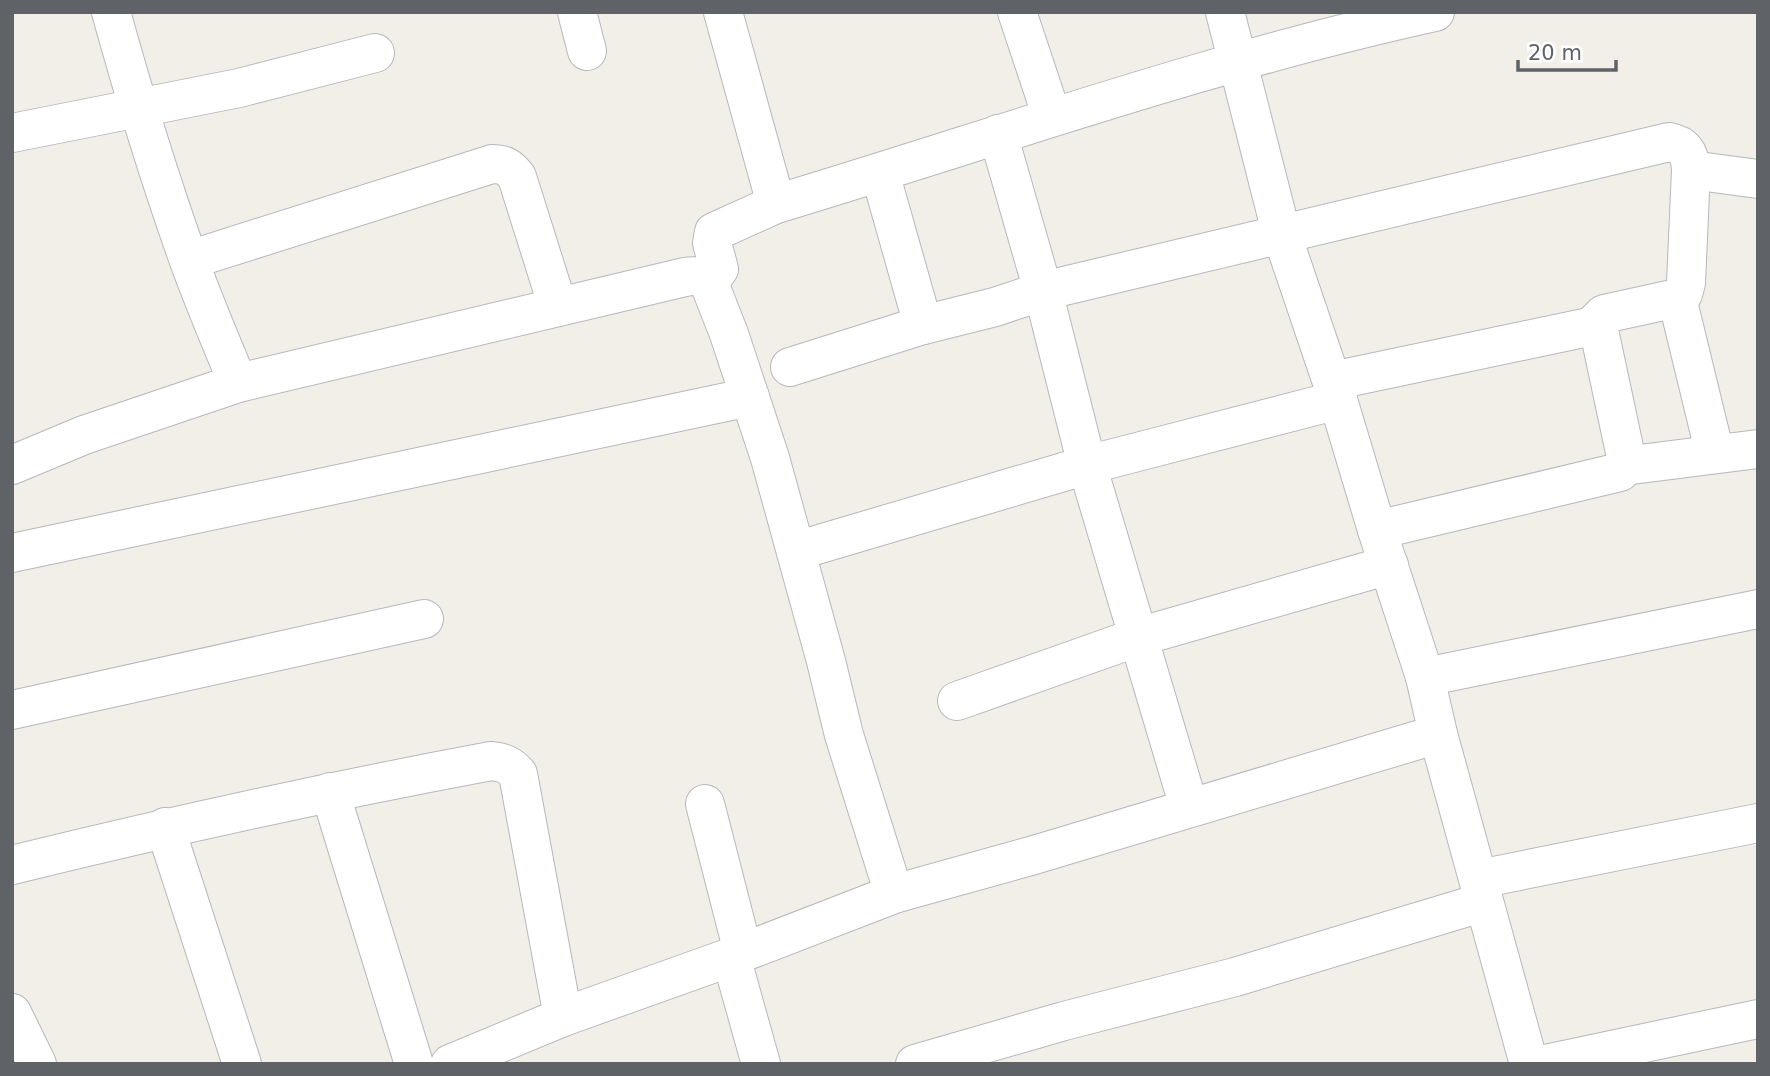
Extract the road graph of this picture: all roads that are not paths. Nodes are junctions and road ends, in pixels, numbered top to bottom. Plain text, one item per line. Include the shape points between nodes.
1 (111, 12) edge
2 (577, 12) edge
3 (723, 12) edge
4 (1017, 12) edge
5 (1225, 12) edge
6 (1435, 12) edge
7 (1356, 21) edge
8 (587, 51) dead end
9 (374, 53) dead end
10 (1237, 61) junction
11 (137, 108) junction
12 (1052, 117) junction
13 (12, 133) edge
14 (998, 134) junction
15 (1690, 170) junction
16 (880, 173) junction
17 (1758, 179) edge
18 (776, 204) junction
19 (1281, 232) junction
20 (188, 260) junction
21 (709, 284) junction
22 (1043, 290) junction
23 (1677, 298) junction
24 (558, 307) junction
25 (923, 325) junction
26 (1598, 325) junction
27 (790, 367) dead end
28 (238, 383) junction
29 (1335, 390) junction
30 (750, 397) junction
31 (1758, 449) edge
32 (1715, 454) junction
33 (12, 465) edge
34 (1087, 465) junction
35 (1624, 466) junction
36 (1377, 530) junction
37 (796, 551) junction
38 (12, 553) edge
39 (1389, 565) junction
40 (1758, 609) edge
41 (424, 619) dead end
42 (1138, 637) junction
43 (1425, 677) junction
44 (957, 701) dead end
45 (12, 710) edge
46 (1438, 734) junction
47 (330, 792) junction
48 (705, 804) dead end
49 (1189, 807) junction
50 (1758, 823) edge
51 (165, 827) junction
52 (12, 865) edge
53 (1482, 891) junction
54 (894, 894) junction
55 (737, 955) junction
56 (12, 1013) edge
57 (563, 1017) junction
58 (1758, 1019) edge
59 (518, 1051) edge
60 (991, 1053) edge
61 (29, 1062) edge
62 (242, 1064) edge
63 (414, 1064) edge
64 (450, 1064) edge
65 (761, 1064) edge
66 (915, 1064) edge
67 (1529, 1064) edge
68 (1545, 1064) edge

1 - 11 street
2 - 8 street
3 - 18 street
4 - 12 street
5 - 10 street
6 - 7 street
7 - 10 street
9 - 11 street via 239,88
10 - 12 street
10 - 19 street
11 - 13 street
11 - 20 street
12 - 14 street
14 - 16 street
14 - 22 street
15 - 17 street
15 - 19 street via 1687,152 1669,142
15 - 23 street via 1686,283
16 - 18 street
16 - 25 street
18 - 21 street via 714,232 719,269
19 - 22 street
19 - 29 street
20 - 24 street via 502,164 517,177
20 - 28 street
21 - 24 street via 693,275
21 - 30 street
22 - 25 street
22 - 34 street
23 - 26 street via 1604,314
23 - 32 street
24 - 28 street
25 - 27 street
26 - 29 street
26 - 35 street via 1626,457
28 - 33 street via 83,435
29 - 34 street
29 - 36 street
30 - 37 street
30 - 38 street
31 - 32 street
32 - 35 street
34 - 37 street
34 - 42 street
35 - 36 street via 1620,472
36 - 39 street
37 - 54 street via 844,735
39 - 42 street
39 - 43 street
40 - 43 street
41 - 45 street
42 - 44 street
42 - 49 street
43 - 46 street
46 - 49 street
46 - 53 street
47 - 51 street
47 - 57 street via 491,761 510,765 518,774 523,796
47 - 63 street
48 - 55 street
49 - 54 street
50 - 53 street
51 - 52 street
51 - 62 street
53 - 60 street via 1235,977
53 - 67 street
54 - 55 street
55 - 57 street
55 - 65 street
56 - 61 street
57 - 59 street
58 - 68 street
59 - 64 street
60 - 66 street

